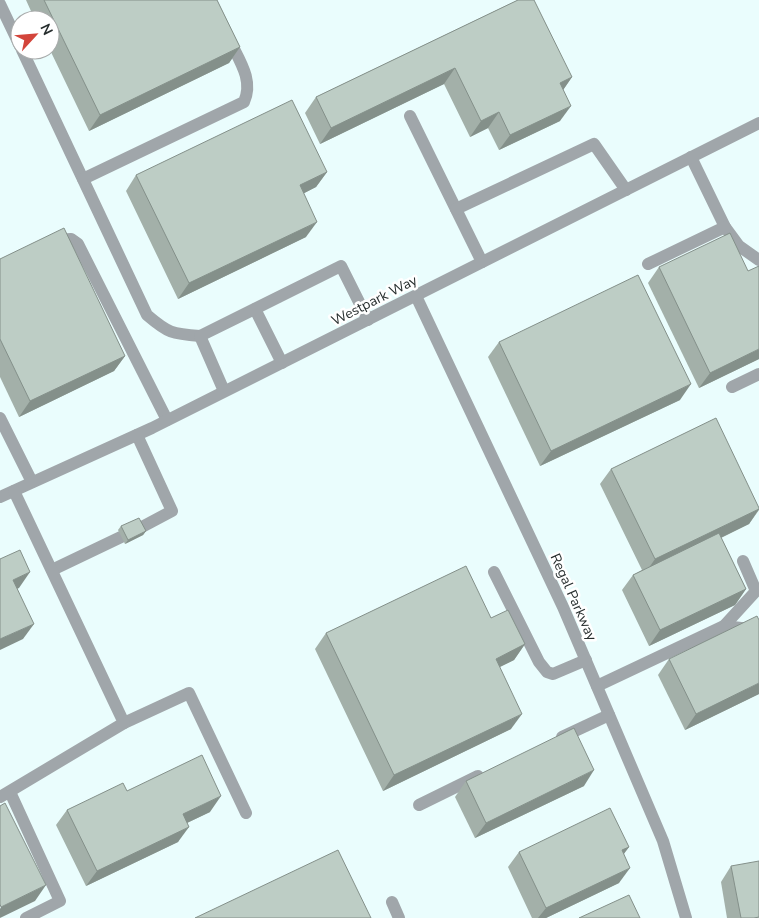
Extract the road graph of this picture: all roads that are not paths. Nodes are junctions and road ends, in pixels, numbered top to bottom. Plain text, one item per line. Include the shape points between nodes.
1 (0, 4) edge
2 (10, 25) edge
3 (223, 26) edge
4 (27, 60) edge
5 (410, 116) dead end
6 (759, 123) edge
7 (691, 157) junction
8 (83, 179) junction
9 (626, 190) junction
10 (456, 209) junction
11 (725, 227) junction
12 (42, 247) edge
13 (759, 260) edge
14 (482, 262) junction
15 (648, 264) dead end
16 (416, 296) junction
17 (255, 308) junction
18 (368, 320) junction
19 (200, 336) junction
20 (282, 363) junction
21 (759, 374) edge
22 (732, 387) dead end
23 (224, 391) junction
24 (0, 418) edge
25 (166, 420) junction
26 (137, 435) junction
27 (32, 482) junction
28 (14, 491) junction
29 (0, 497) edge
30 (140, 528) edge
31 (121, 537) dead end
32 (743, 561) dead end
33 (52, 570) junction
34 (494, 572) dead end
35 (724, 626) junction
36 (759, 630) edge
37 (586, 660) junction
38 (597, 686) junction
39 (610, 715) junction
40 (124, 723) junction
41 (554, 740) edge
42 (486, 773) edge
43 (5, 794) edge
44 (418, 805) dead end
45 (246, 814) dead end
46 (392, 902) dead end
47 (26, 918) edge
48 (400, 918) edge
49 (686, 918) edge

1 - 2 street
3 - 8 street via 248,78 249,92 244,102
4 - 8 street
5 - 10 street
6 - 7 street, Westpark Way
7 - 9 street, Westpark Way
7 - 11 street
8 - 19 street via 147,315 175,334
9 - 10 street via 594,144
9 - 14 street, Westpark Way
10 - 14 street
11 - 13 street via 739,246
11 - 15 street
12 - 25 street via 59,238 71,239 78,244
14 - 16 street, Westpark Way
16 - 18 street, Westpark Way
16 - 37 street, Regal Parkway
17 - 18 street via 341,266
17 - 19 street
17 - 20 street
18 - 20 street, Westpark Way
19 - 23 street
20 - 23 street, Westpark Way
21 - 22 street
23 - 25 street, Westpark Way
24 - 27 street
25 - 26 street, Westpark Way
26 - 27 street, Westpark Way
26 - 30 street via 172,511
27 - 28 street, Westpark Way
28 - 29 street, Westpark Way
28 - 33 street
31 - 33 street
32 - 35 street via 756,591
33 - 40 street
34 - 37 street via 547,672 553,674
35 - 36 street
35 - 38 street
37 - 38 street, Regal Parkway
38 - 39 street, Regal Parkway
39 - 41 street
39 - 49 street, Regal Parkway via 663,841
40 - 43 street
40 - 45 street via 189,693
42 - 44 street
43 - 47 street via 60,901
46 - 48 street

